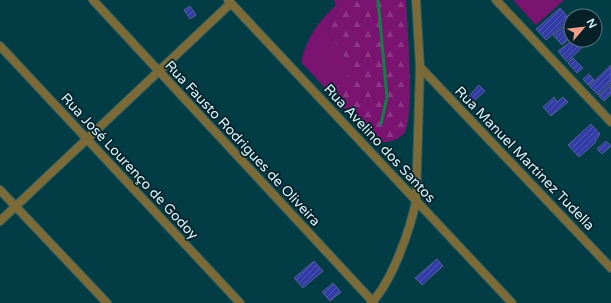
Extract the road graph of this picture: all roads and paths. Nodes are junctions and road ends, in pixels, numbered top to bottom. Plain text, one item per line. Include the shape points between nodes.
1 (93, 0) edge
2 (416, 0) edge
3 (496, 0) edge
4 (230, 2) edge
5 (0, 46) edge
6 (420, 67) junction
7 (159, 71) junction
8 (611, 122) edge
9 (87, 138) junction
10 (0, 190) edge
11 (416, 200) junction
12 (15, 206) junction
13 (0, 221) edge
14 (611, 268) edge
15 (106, 303) edge
16 (240, 303) edge
17 (372, 303) edge
18 (512, 303) edge

1 - 7 street, Rua Fausto Rodrigues de Oliveira
2 - 6 street
3 - 8 street
4 - 7 street
4 - 11 street, Rua Avelino dos Santos
5 - 9 street, Rua José Lourenço de Godoy
6 - 11 street
6 - 14 street, Rua Manuel Martinez Tudella
7 - 9 street
7 - 17 street, Rua Fausto Rodrigues de Oliveira
9 - 12 street
9 - 16 street, Rua José Lourenço de Godoy
10 - 12 street
11 - 17 street via 413,216 388,278 382,292
11 - 18 street, Rua Avelino dos Santos
12 - 13 street
12 - 15 street

